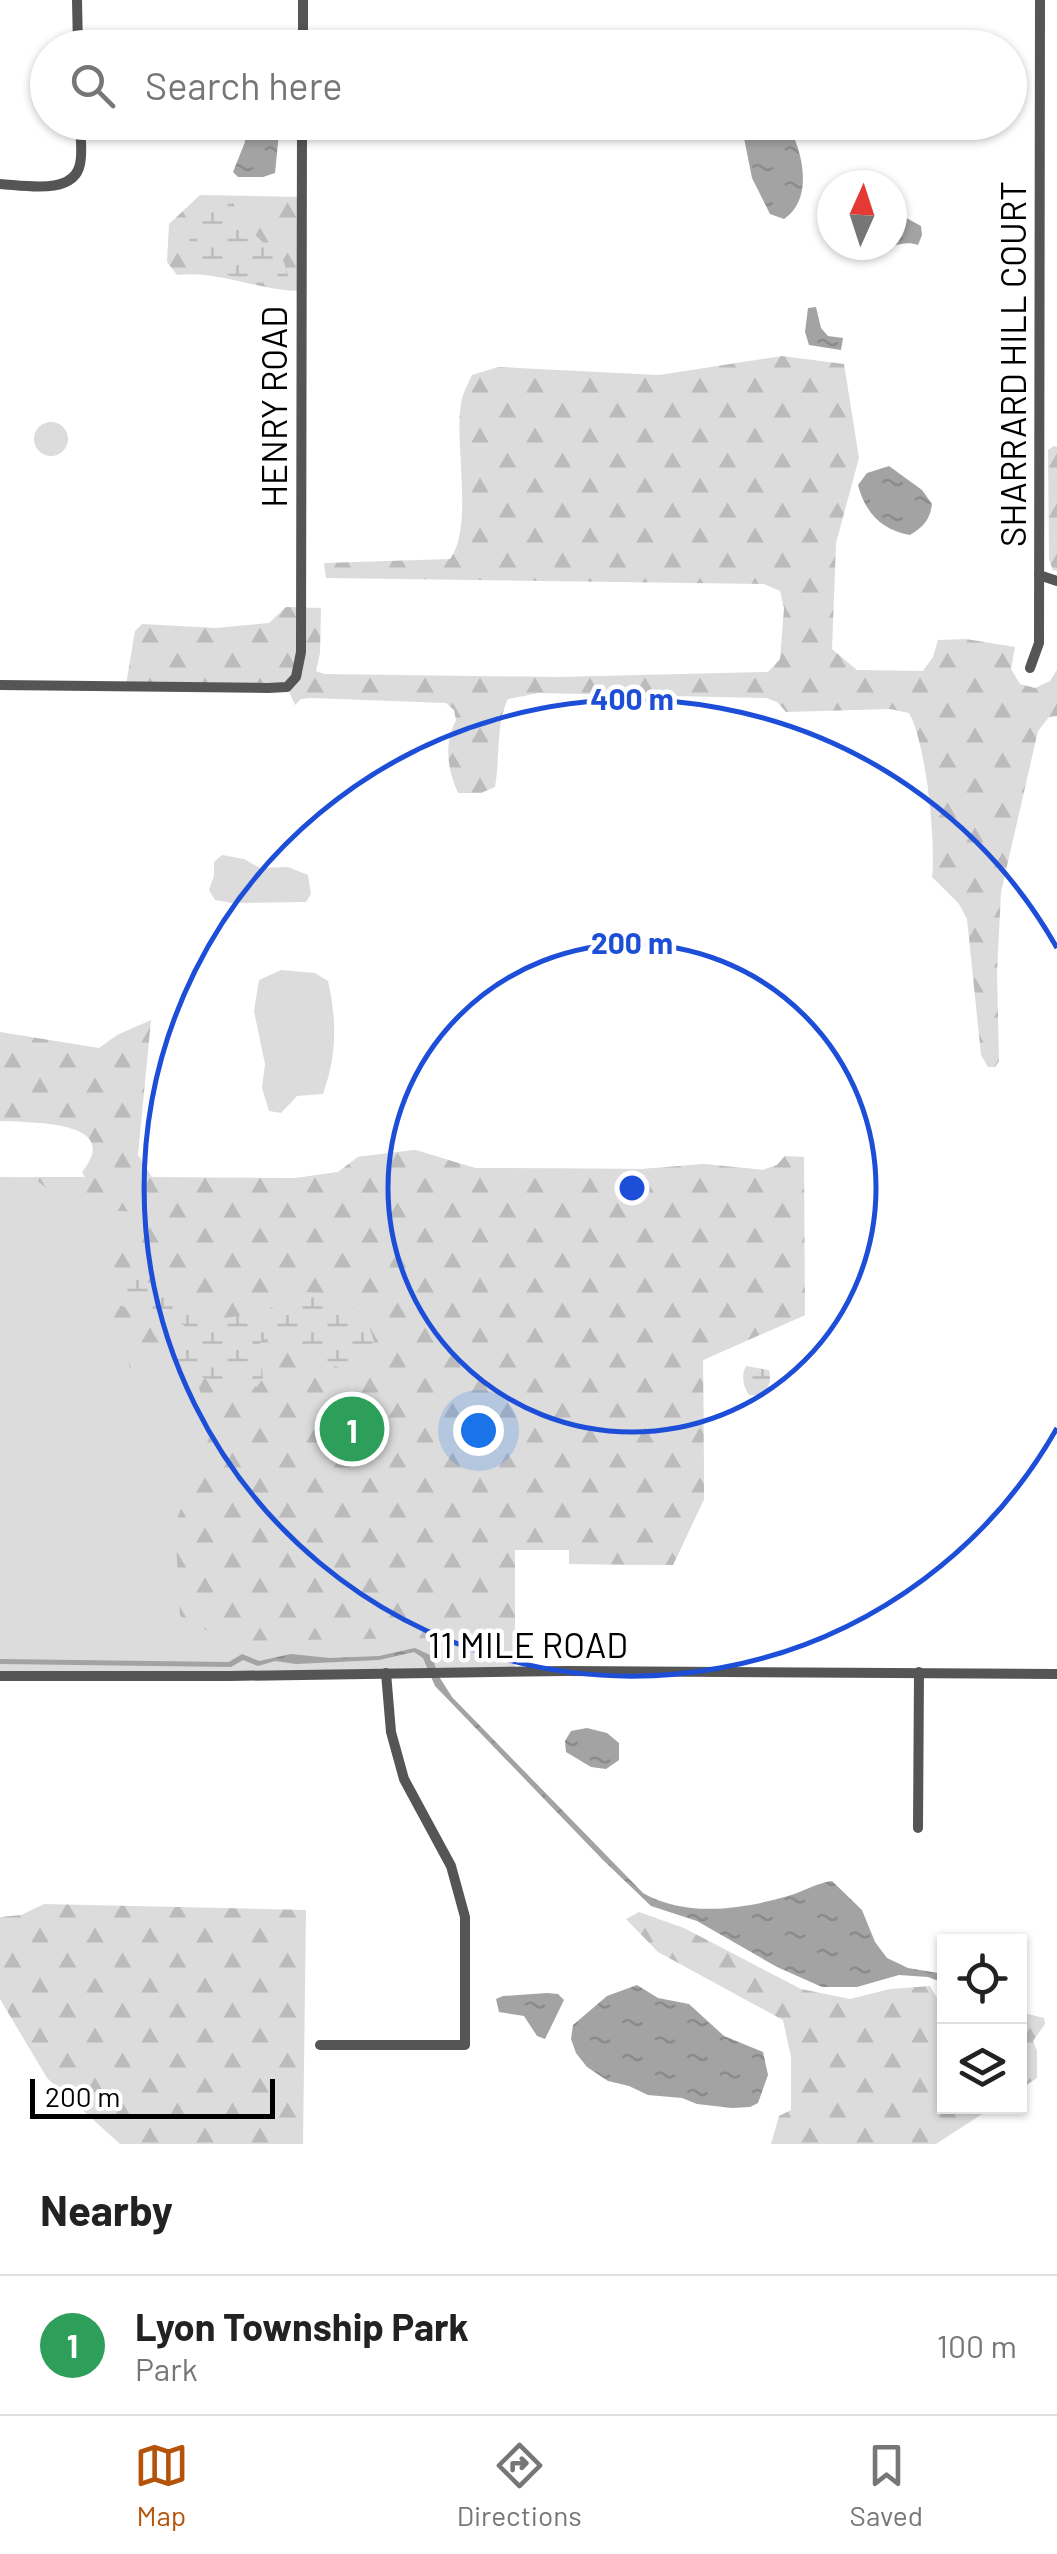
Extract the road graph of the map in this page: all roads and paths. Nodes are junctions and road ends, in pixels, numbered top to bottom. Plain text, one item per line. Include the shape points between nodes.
1 (78, 0) edge
2 (303, 0) edge
3 (1040, 0) edge
4 (78, 30) edge
5 (303, 30) edge
6 (80, 140) edge
7 (302, 140) edge
8 (0, 184) edge
9 (1039, 575) junction
10 (1057, 581) edge
11 (1030, 668) dead end
12 (0, 685) edge
13 (919, 1672) junction
14 (386, 1673) junction
15 (1057, 1674) edge
16 (0, 1676) edge
17 (918, 1828) dead end
18 (320, 2045) dead end

1 - 4 street
2 - 5 street
3 - 9 street, SHARRARD HILL COURT
6 - 8 street via 80,164 69,180
7 - 12 street, HENRY ROAD via 296,677 287,687
9 - 10 street
9 - 11 street, SHARRARD HILL COURT via 1039,643
13 - 14 street, 11 MILE ROAD
13 - 15 street, 11 MILE ROAD
13 - 17 street
14 - 16 street, 11 MILE ROAD
14 - 18 street via 404,1779 451,1866 465,1917 465,2045

